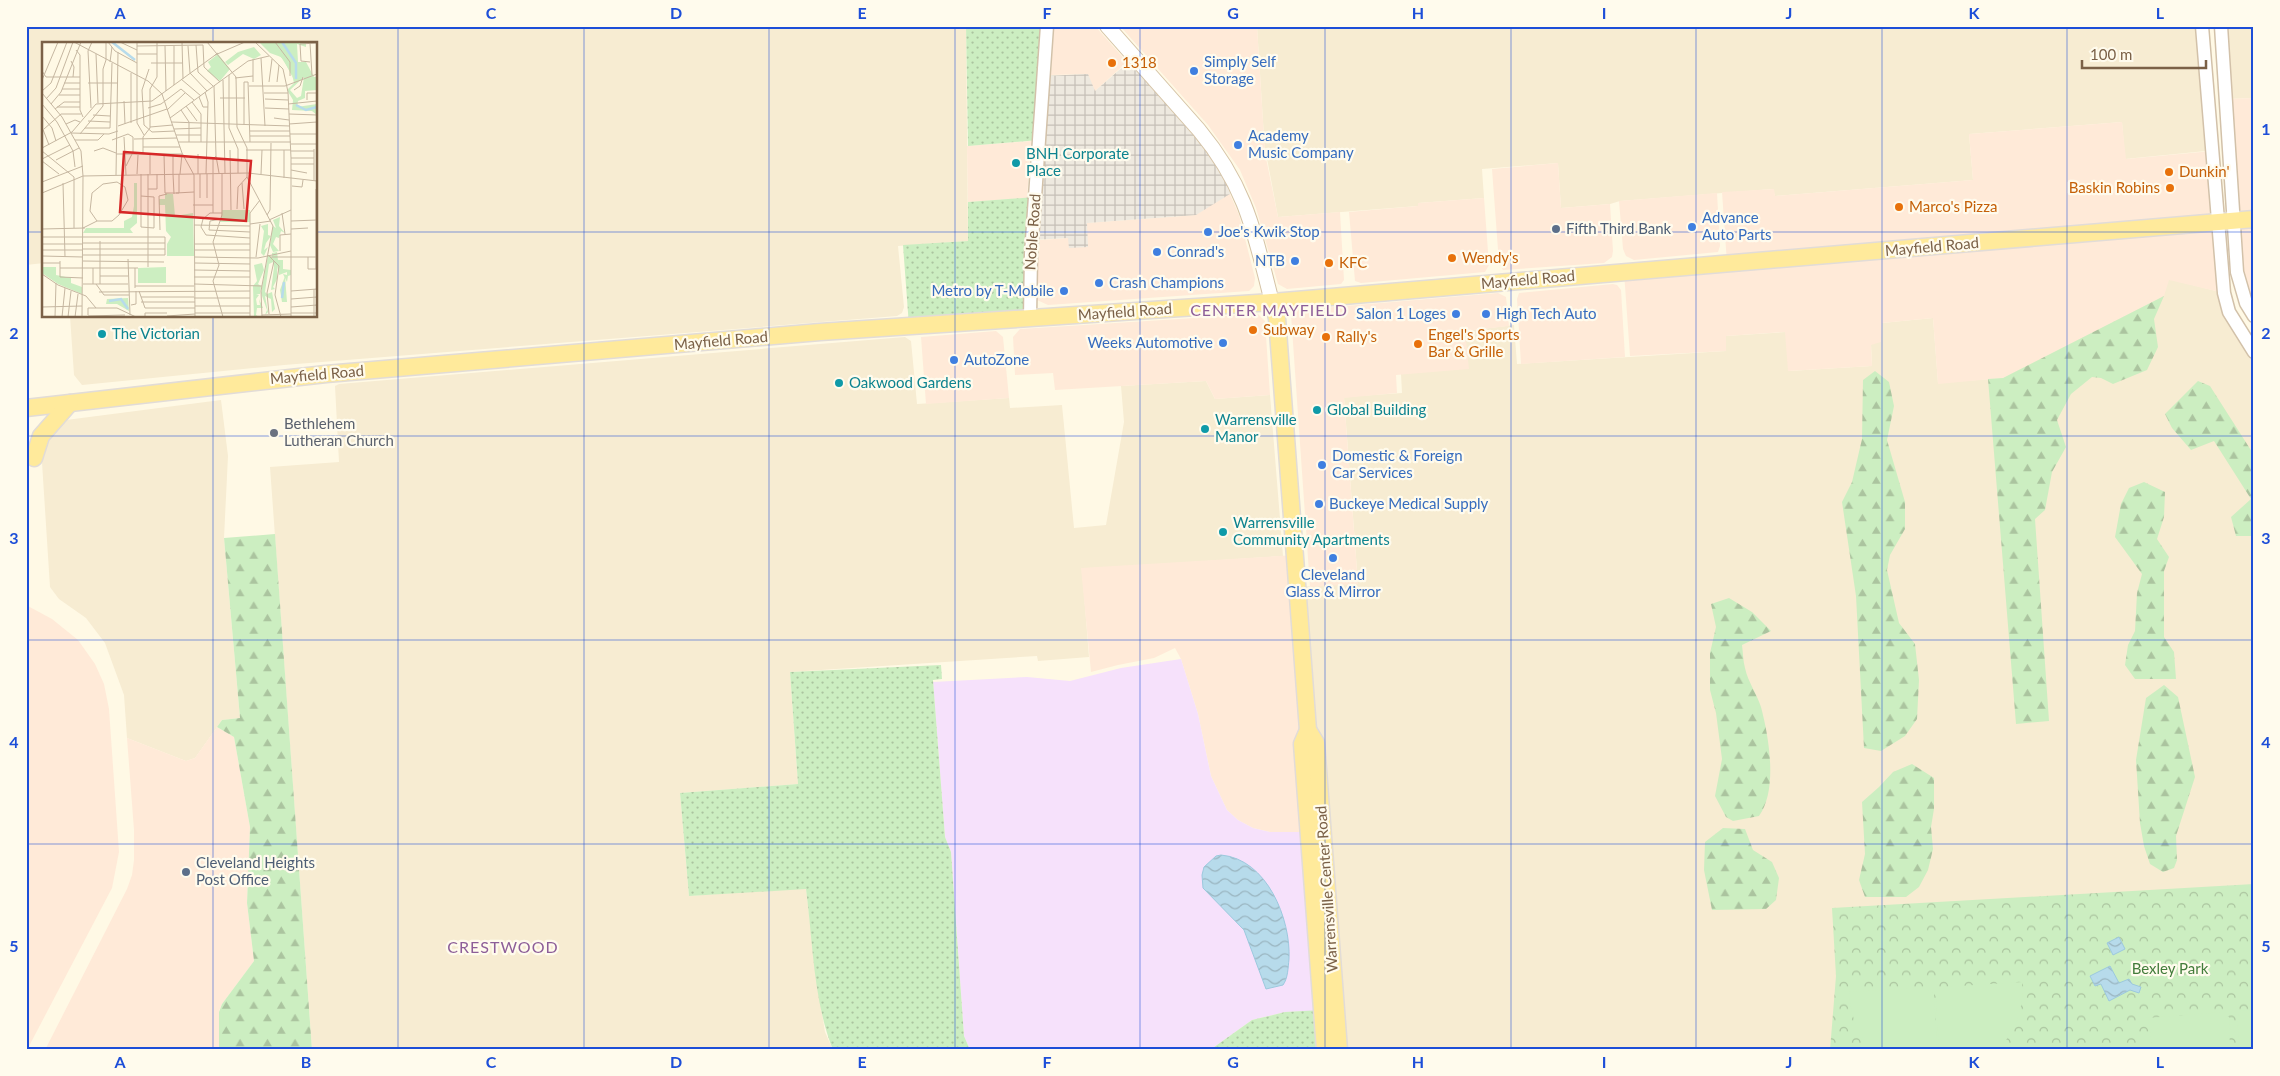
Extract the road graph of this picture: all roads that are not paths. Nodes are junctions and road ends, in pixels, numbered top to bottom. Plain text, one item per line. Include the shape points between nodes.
1 (1047, 26) edge
2 (1107, 26) edge
3 (2202, 26) edge
4 (2221, 26) edge
5 (2254, 220) edge
6 (2226, 221) junction
7 (1272, 302) junction
8 (2254, 316) edge
9 (1030, 318) junction
10 (2254, 352) edge
11 (70, 403) junction
12 (26, 408) edge
13 (34, 458) dead end
14 (1308, 730) junction
15 (1325, 1050) edge
16 (1339, 1050) edge

1 - 9 street, Noble Road via 1031,254
2 - 7 main road, Warrensville Center Road via 1199,130 1226,166 1250,217
3 - 6 street
4 - 6 street
5 - 6 main road, Mayfield Road
6 - 7 main road, Mayfield Road
6 - 8 street via 2246,303
6 - 10 street via 2226,302
7 - 9 main road, Mayfield Road
7 - 14 main road, Warrensville Center Road via 1277,316
9 - 11 main road, Mayfield Road via 820,332 326,374
11 - 12 main road, Mayfield Road
11 - 13 main road via 41,436
14 - 15 main road, Warrensville Center Road via 1302,744
14 - 16 main road, Warrensville Center Road via 1316,743

